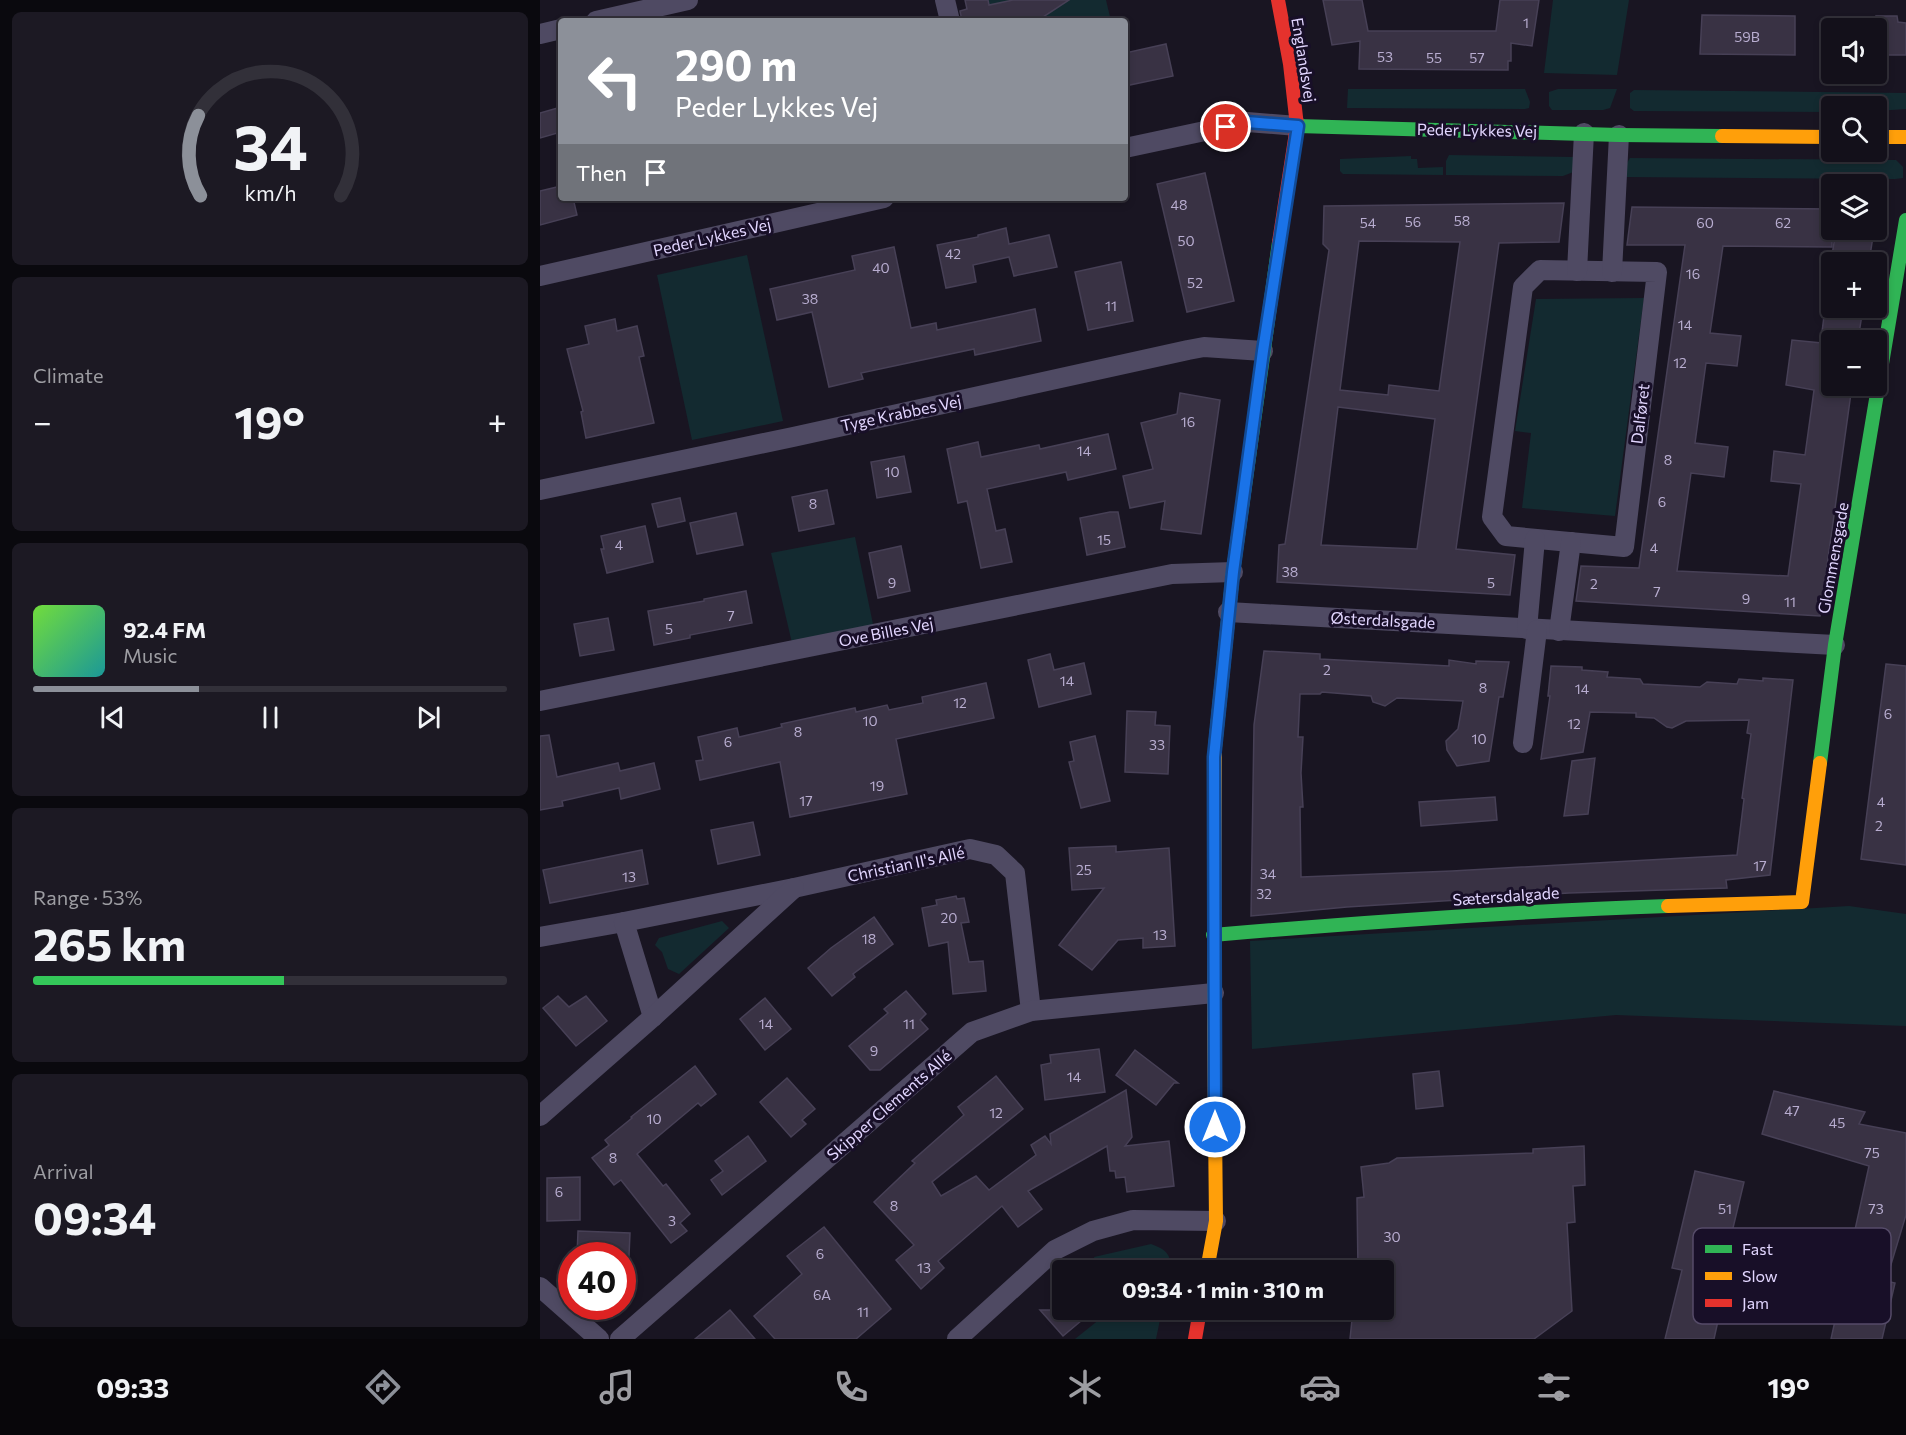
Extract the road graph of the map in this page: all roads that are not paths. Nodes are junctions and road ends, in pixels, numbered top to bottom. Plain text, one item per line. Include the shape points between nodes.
1 (688, 0) edge
2 (945, 0) edge
3 (1278, 0) edge
4 (609, 18) edge
5 (949, 18) edge
6 (558, 30) edge
7 (540, 34) edge
8 (1298, 126) junction
9 (1584, 133) junction
10 (1619, 135) junction
11 (1821, 137) edge
12 (1887, 137) edge
13 (1906, 137) edge
14 (1128, 147) edge
15 (871, 201) edge
16 (1906, 220) edge
17 (1577, 271) junction
18 (1612, 272) junction
19 (540, 276) edge
20 (1263, 351) junction
21 (540, 490) edge
22 (1535, 539) junction
23 (1571, 542) junction
24 (1233, 572) junction
25 (1228, 612) junction
26 (1532, 629) junction
27 (1559, 631) junction
28 (1835, 645) junction
29 (540, 701) edge
30 (1523, 743) dead end
31 (794, 888) junction
32 (1802, 902) joint
33 (624, 922) junction
34 (1213, 935) junction
35 (540, 937) edge
36 (1214, 993) junction
37 (1031, 1011) junction
38 (653, 1017) junction
39 (540, 1116) edge
40 (1216, 1221) junction
41 (1209, 1260) edge
42 (540, 1287) edge
43 (1198, 1320) edge
44 (599, 1339) edge
45 (620, 1339) edge
46 (957, 1339) edge
47 (1195, 1339) edge

1 - 4 street
2 - 5 street
3 - 8 street, Englandsvej
6 - 7 street
8 - 9 street, Peder Lykkes Vej
8 - 14 street, Peder Lykkes Vej via 1247,122
8 - 20 street, Englandsvej
9 - 10 street, Peder Lykkes Vej
9 - 17 street
10 - 11 street, Peder Lykkes Vej
10 - 18 street
12 - 13 street
15 - 19 street, Peder Lykkes Vej
16 - 28 street, Glommensgade
17 - 18 street, Dalføret
17 - 22 street, Dalføret via 1540,270 1523,287 1492,517 1506,536
18 - 23 street, Dalføret via 1657,272 1624,547
20 - 21 street, Tyge Krabbes Vej via 1204,347 1188,350
20 - 24 street, Englandsvej
22 - 23 street, Dalføret
22 - 26 street
23 - 27 street
24 - 25 street, Englandsvej
24 - 29 street, Ove Billes Vej via 1172,574
25 - 26 street, Østerdalsgade
25 - 34 street, Englandsvej via 1214,757
26 - 27 street, Østerdalsgade
26 - 30 street
27 - 28 street, Østerdalsgade
28 - 32 street, Glommensgade
31 - 33 street, Christian II's Allé
31 - 37 street, Christian II's Allé via 970,849 996,855 1015,873
31 - 38 street, Christian II's Allé
32 - 34 street, Sætersdalgade via 1569,909
33 - 35 street, Christian II's Allé
33 - 38 street
34 - 36 street, Englandsvej
36 - 37 street, Skipper Clements Allé
36 - 40 street, Englandsvej
37 - 45 street, Skipper Clements Allé via 972,1032
38 - 39 street, Christian II's Allé
40 - 41 street, Englandsvej
40 - 46 street via 1133,1220 1093,1231 1055,1250
42 - 44 street
43 - 47 street

